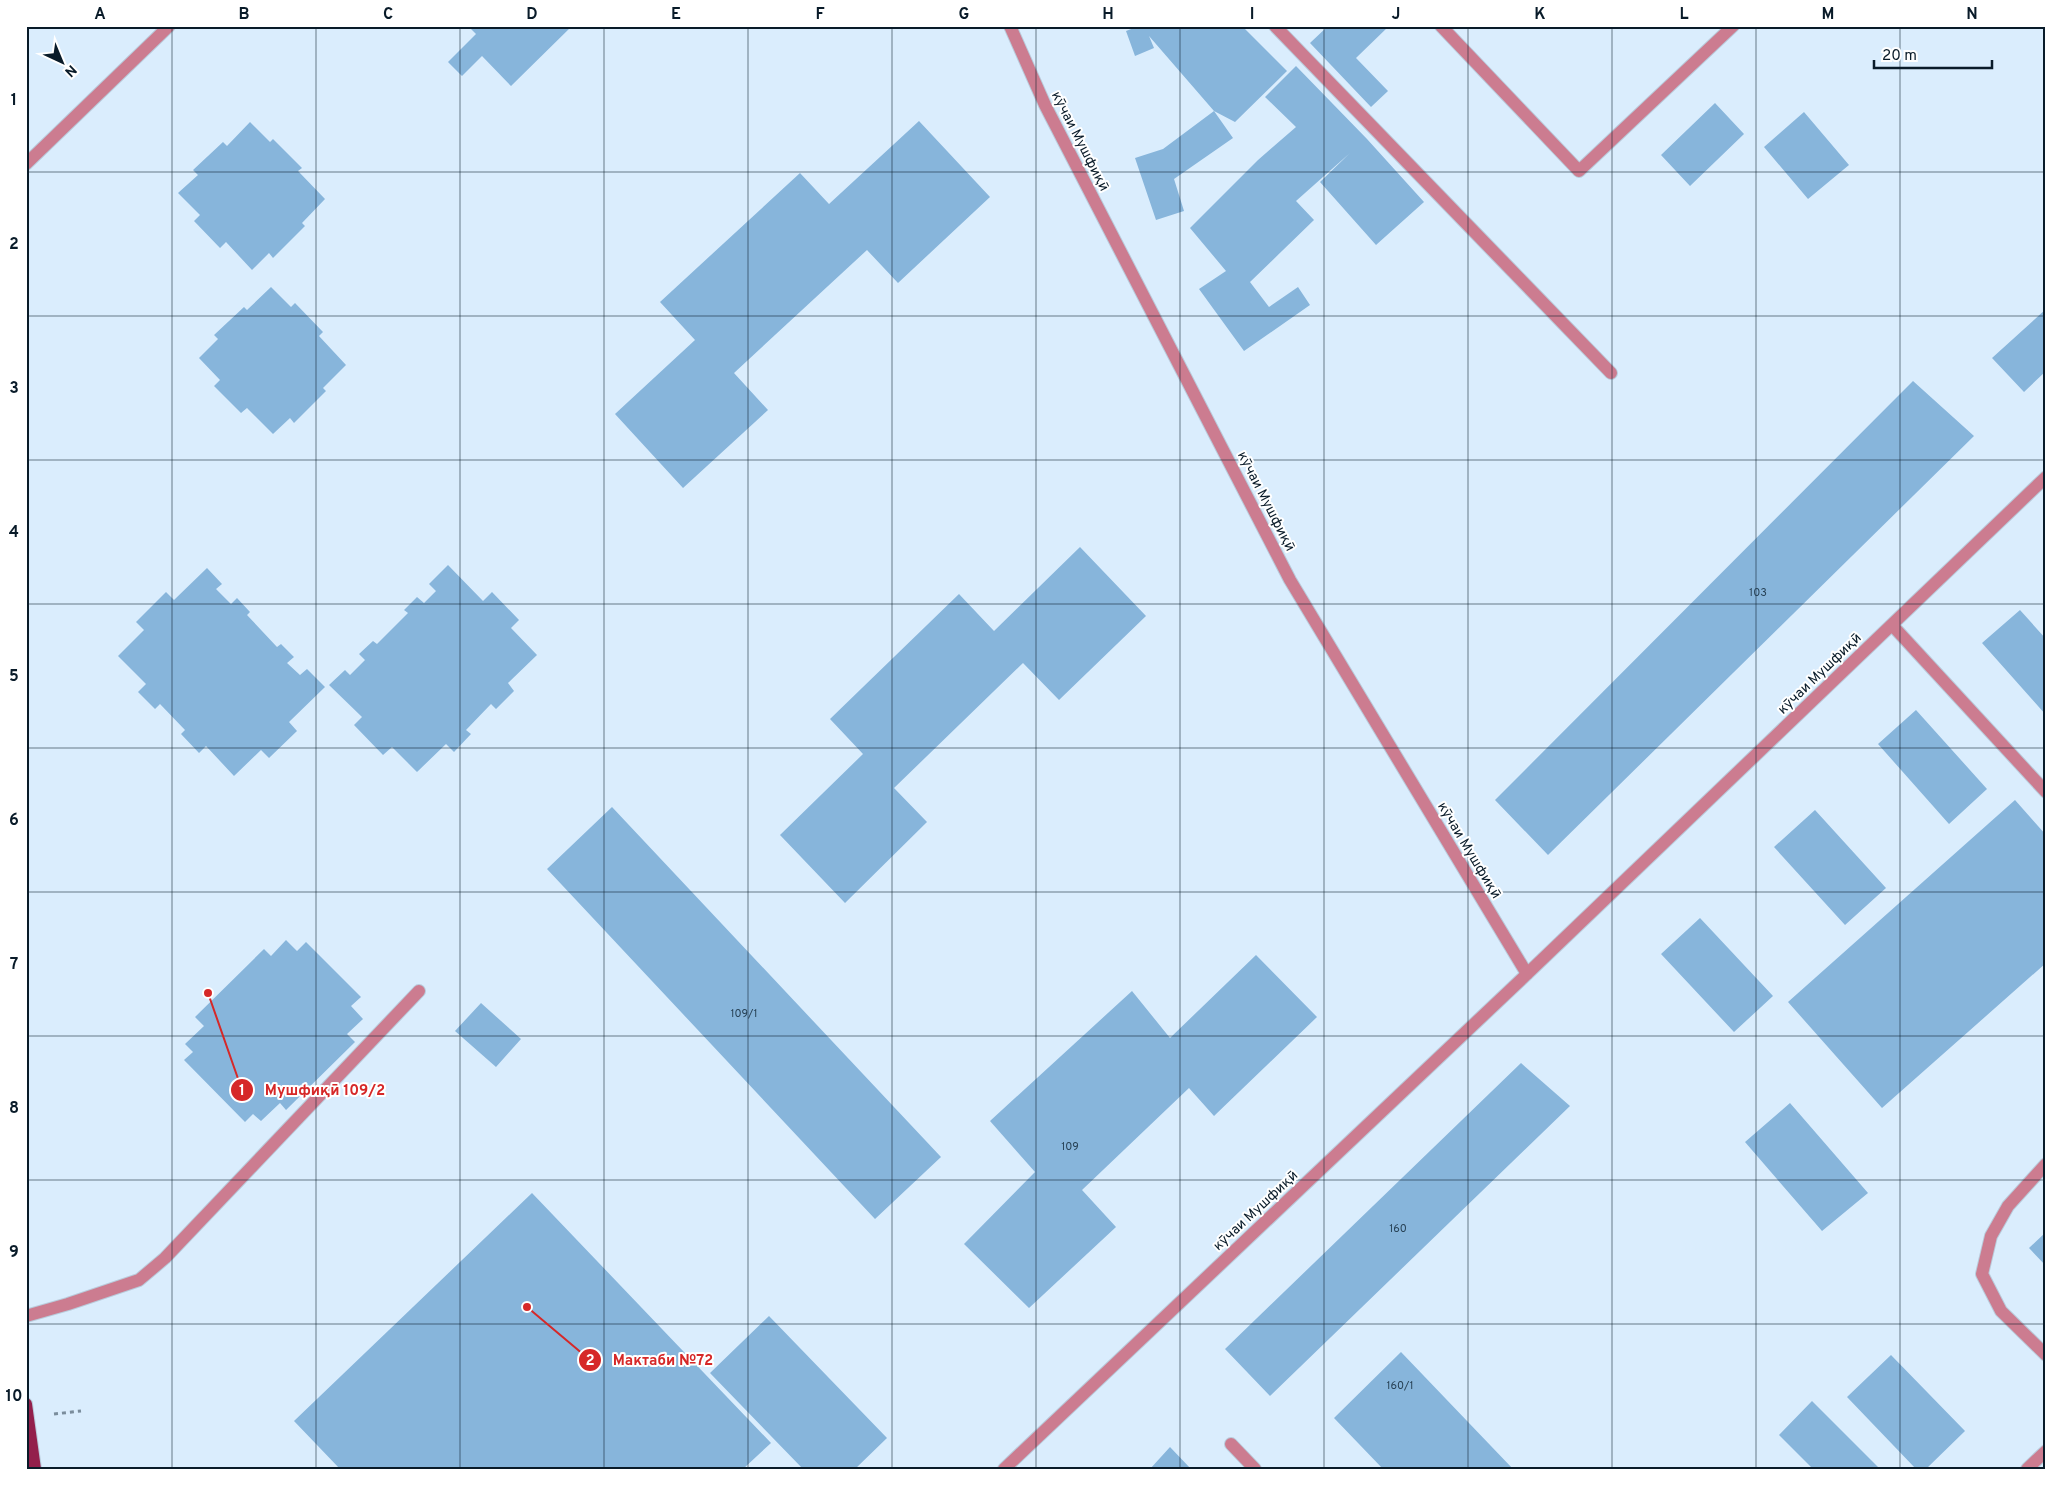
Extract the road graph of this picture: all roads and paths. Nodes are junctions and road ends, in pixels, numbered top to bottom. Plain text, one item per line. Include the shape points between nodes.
1 (169, 26) edge
2 (1010, 26) edge
3 (1275, 26) edge
4 (1441, 26) edge
5 (1732, 27) edge
6 (26, 164) edge
7 (1611, 373) dead end
8 (2046, 478) edge
9 (1892, 625) junction
10 (2046, 792) edge
11 (1527, 974) junction
12 (419, 991) dead end
13 (2046, 1164) edge
14 (26, 1316) edge
15 (2046, 1354) edge
16 (26, 1404) edge
17 (1231, 1444) dead end
18 (2046, 1451) edge
19 (36, 1469) edge
20 (1004, 1469) edge
21 (1255, 1469) edge
22 (2027, 1469) edge

1 - 6 street
2 - 11 street, кӯчаи Мушфиқӣ via 1045,105 1290,580
3 - 7 street
4 - 5 street via 1579,171
8 - 9 street, кӯчаи Мушфиқӣ
9 - 10 street
9 - 11 street, кӯчаи Мушфиқӣ
11 - 20 street, кӯчаи Мушфиқӣ
12 - 14 street via 165,1258 139,1280
13 - 15 street via 2008,1206 1991,1236 1982,1274 2001,1311
16 - 19 main road
17 - 21 street
18 - 22 street

